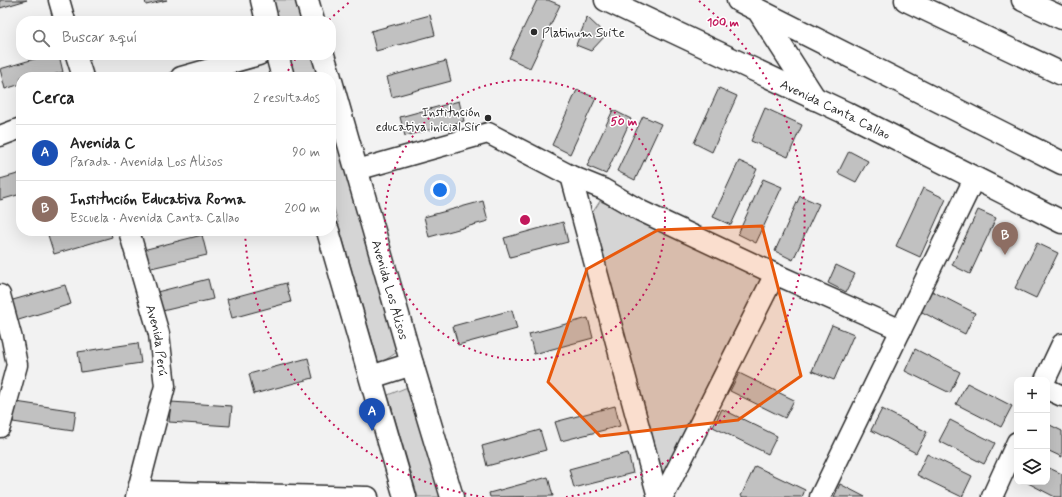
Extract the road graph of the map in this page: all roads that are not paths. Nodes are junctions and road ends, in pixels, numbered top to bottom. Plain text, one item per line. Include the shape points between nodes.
1 (58, 0) edge
2 (262, 0) edge
3 (606, 0) edge
4 (738, 0) edge
5 (906, 0) edge
6 (1024, 0) edge
7 (757, 9) junction
8 (63, 16) edge
9 (266, 16) edge
10 (1062, 18) edge
11 (78, 60) edge
12 (241, 60) edge
13 (278, 60) edge
14 (325, 60) edge
15 (81, 72) edge
16 (199, 72) edge
17 (282, 72) edge
18 (328, 72) edge
19 (1062, 74) edge
20 (336, 98) edge
21 (815, 99) junction
22 (16, 130) edge
23 (0, 136) edge
24 (1062, 163) edge
25 (357, 170) junction
26 (571, 176) junction
27 (974, 179) junction
28 (1062, 222) edge
29 (130, 236) edge
30 (329, 236) edge
31 (775, 274) junction
32 (0, 295) edge
33 (901, 330) junction
34 (1062, 344) edge
35 (412, 364) junction
36 (370, 377) junction
37 (1046, 377) edge
38 (1050, 390) edge
39 (1062, 396) edge
40 (0, 427) edge
41 (1014, 449) edge
42 (137, 494) edge
43 (368, 497) edge
44 (405, 497) edge
45 (452, 497) edge
46 (658, 497) edge
47 (663, 497) edge
48 (820, 497) edge
49 (992, 497) edge

1 - 8 street
2 - 9 main road
3 - 21 main road, Avenida Canta Callao
4 - 7 main road
5 - 19 main road
6 - 10 main road
7 - 21 main road
7 - 24 main road
11 - 15 street
12 - 16 street
13 - 17 main road
14 - 18 main road
20 - 25 main road, Avenida Los Alisos
21 - 27 main road, Avenida Canta Callao via 955,167
22 - 23 street
25 - 26 street via 488,133
25 - 35 main road, Avenida Los Alisos
26 - 31 street
26 - 46 street
27 - 28 main road, Avenida Canta Callao
27 - 33 street
29 - 42 street, Avenida Perú via 159,334 165,386
30 - 36 main road
31 - 33 street
31 - 47 street
32 - 40 street via 17,365
33 - 48 street
34 - 37 street
35 - 36 main road
35 - 45 main road, Avenida Los Alisos
36 - 44 main road
38 - 39 street
41 - 49 street
42 - 43 street

